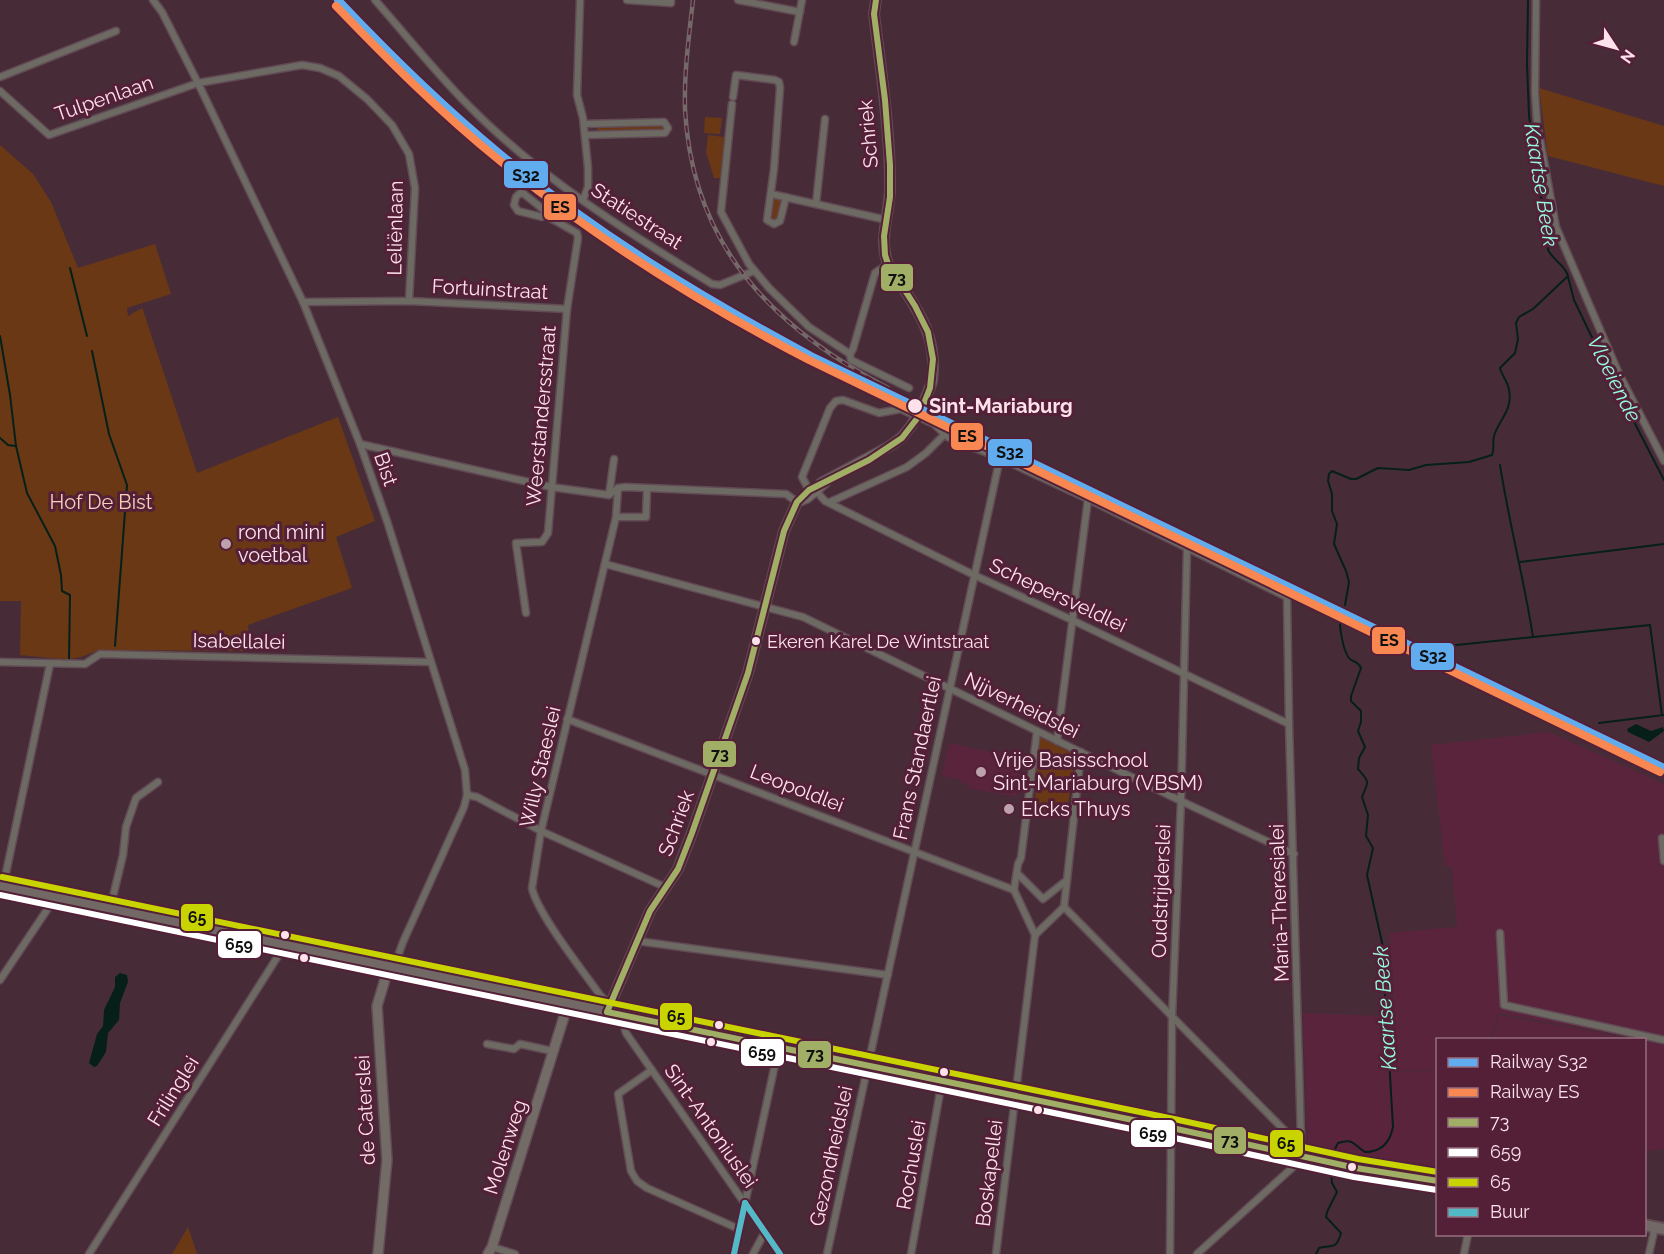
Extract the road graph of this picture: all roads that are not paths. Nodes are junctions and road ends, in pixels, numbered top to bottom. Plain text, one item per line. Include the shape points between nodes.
1 (153, 0) edge
2 (375, 0) edge
3 (580, 0) edge
4 (627, 0) edge
5 (671, 0) edge
6 (738, 0) edge
7 (802, 0) edge
8 (876, 0) edge
9 (1536, 0) edge
10 (800, 12) junction
11 (116, 31) dead end
12 (794, 42) dead end
13 (0, 77) edge
14 (198, 83) junction
15 (0, 91) edge
16 (825, 119) dead end
17 (584, 124) junction
18 (585, 135) junction
19 (771, 194) junction
20 (786, 197) junction
21 (583, 200) junction
22 (816, 204) junction
23 (544, 215) junction
24 (888, 220) junction
25 (888, 264) junction
26 (754, 271) junction
27 (303, 302) junction
28 (409, 302) junction
29 (567, 309) junction
30 (850, 354) junction
31 (909, 388) dead end
32 (944, 435) junction
33 (360, 444) junction
34 (1000, 458) junction
35 (614, 459) dead end
36 (1664, 461) edge
37 (550, 486) junction
38 (618, 489) junction
39 (647, 489) junction
40 (813, 491) junction
41 (609, 495) junction
42 (1088, 500) junction
43 (798, 502) junction
44 (830, 502) junction
45 (616, 517) junction
46 (1187, 548) junction
47 (605, 564) junction
48 (974, 575) junction
49 (766, 606) junction
50 (526, 613) dead end
51 (1072, 620) junction
52 (0, 662) edge
53 (430, 662) junction
54 (50, 664) junction
55 (1184, 673) junction
56 (950, 688) junction
57 (567, 719) junction
58 (1289, 724) junction
59 (1037, 731) junction
60 (1057, 741) junction
61 (1081, 752) junction
62 (713, 773) junction
63 (158, 782) dead end
64 (467, 795) junction
65 (1181, 801) junction
66 (542, 831) junction
67 (1662, 838) dead end
68 (914, 850) junction
69 (1294, 854) junction
70 (1664, 861) edge
71 (1017, 873) junction
72 (1067, 880) junction
73 (1, 886) edge
74 (665, 887) junction
75 (1014, 890) junction
76 (55, 898) junction
77 (1064, 907) junction
78 (110, 909) junction
79 (1500, 933) dead end
80 (1035, 935) junction
81 (637, 941) junction
82 (285, 945) junction
83 (392, 967) junction
84 (888, 975) junction
85 (0, 980) edge
86 (568, 1004) junction
87 (608, 1008) junction
88 (624, 1015) junction
89 (1172, 1018) junction
90 (1664, 1040) edge
91 (487, 1044) dead end
92 (779, 1046) junction
93 (552, 1051) junction
94 (867, 1065) junction
95 (652, 1070) junction
96 (942, 1081) junction
97 (1015, 1096) junction
98 (1172, 1128) junction
99 (1287, 1133) dead end
100 (1298, 1155) junction
101 (1436, 1181) edge
102 (745, 1203) junction
103 (1654, 1227) edge
104 (740, 1229) junction
105 (765, 1232) junction
106 (1468, 1236) edge
107 (490, 1250) edge
108 (89, 1254) edge
109 (378, 1254) edge
110 (515, 1254) edge
111 (734, 1254) edge
112 (753, 1254) edge
113 (780, 1254) edge
114 (827, 1254) edge
115 (911, 1254) edge
116 (996, 1254) edge
117 (1170, 1254) edge
118 (1197, 1254) edge
119 (1464, 1254) edge
120 (1649, 1254) edge

1 - 14 street, Bist
2 - 21 street, Statiestraat via 469,106
3 - 17 street via 577,95
4 - 5 street
6 - 10 street
7 - 10 street
8 - 24 street, Schriek via 874,14 888,142
9 - 36 street via 1537,123 1556,227 1624,384
10 - 12 street
11 - 13 street
14 - 15 street, Tulpenlaan via 49,135
14 - 27 street, Bist
14 - 28 street, Leliënlaan via 302,65 339,76 367,99 392,125 409,154 415,188
16 - 22 street
17 - 18 street
17 - 18 street via 664,122 668,128 665,133
18 - 21 street via 588,187
19 - 20 street
19 - 20 street via 767,220 774,224 780,221
19 - 26 street via 780,88 775,80 736,75 721,212
20 - 22 street
21 - 26 street, Statiestraat via 712,284 720,285
22 - 24 street
23 - 23 street, Weerstandersstraat via 544,210 524,194 518,194 514,205 518,211
23 - 29 street, Weerstandersstraat via 577,233
24 - 25 street, Schriek via 883,242
25 - 30 street via 875,273
25 - 40 street, Schriek, bridge via 929,332 935,363 932,381 920,411 903,437
26 - 30 street via 797,316
27 - 28 street, Fortuinstraat
27 - 33 street, Bist
28 - 29 street, Fortuinstraat
29 - 37 street, Weerstandersstraat
30 - 31 street via 851,360
32 - 34 street
32 - 40 street via 934,424 901,409 879,413 836,400 802,477
32 - 44 street via 907,467
33 - 37 street
33 - 53 street, Bist
34 - 42 street
34 - 48 street, Frans Standaertlei
35 - 41 street
37 - 41 street
37 - 50 street, Weerstandersstraat via 548,533 542,542 516,543
38 - 39 street
38 - 41 street
38 - 45 street, Willy Staeslei
39 - 43 street via 786,494
39 - 45 street via 645,517
40 - 43 street, Schriek
40 - 44 street, Schepersveldlei
42 - 46 street
42 - 51 street
43 - 49 street, Schriek via 784,531
44 - 48 street, Schepersveldlei
45 - 47 street, Willy Staeslei
46 - 55 street, Oudstrijderslei
46 - 58 street, Maria-Theresialei via 1287,597
47 - 49 street, Nijverheidslei
47 - 57 street, Willy Staeslei
48 - 51 street, Schepersveldlei
48 - 56 street, Frans Standaertlei
49 - 56 street, Nijverheidslei via 803,617
49 - 62 street, Schriek via 748,673
51 - 55 street, Schepersveldlei
51 - 60 street
52 - 54 street, Isabellalei
53 - 54 street, Isabellalei via 99,654 85,664
53 - 64 street, Bist via 465,770
54 - 73 street
55 - 58 street, Schepersveldlei
55 - 65 street, Oudstrijderslei
56 - 59 street, Nijverheidslei
56 - 68 street, Frans Standaertlei
57 - 62 street, Leopoldlei
57 - 66 street, Willy Staeslei
58 - 69 street, Maria-Theresialei
59 - 60 street, Nijverheidslei
59 - 71 street
60 - 61 street, Nijverheidslei
61 - 65 street, Nijverheidslei
61 - 72 street
62 - 68 street, Leopoldlei
62 - 74 street, Schriek via 678,869
63 - 78 street via 136,798 126,827
64 - 66 street
64 - 83 street, Bist
65 - 69 street, Nijverheidslei
65 - 89 street, Oudstrijderslei
66 - 74 street
66 - 87 street, Willy Staeslei via 534,896
67 - 70 street
68 - 75 street, Leopoldlei
68 - 84 street, Frans Standaertlei
69 - 100 street, Maria-Theresialei via 1301,1075
71 - 72 street via 1043,899
71 - 75 street
72 - 77 street
73 - 76 main road
74 - 81 street, Schriek
75 - 80 street
76 - 78 main road
76 - 85 street
77 - 80 street
77 - 89 street
78 - 82 main road
79 - 90 street via 1504,1005
80 - 97 street, Boskapellei
81 - 84 street
81 - 87 street, Schriek
82 - 83 main road
82 - 108 street, Frilinglei
83 - 86 main road
83 - 109 street, de Caterslei via 377,1006 387,1160
84 - 94 street, Frans Standaertlei
86 - 87 main road
86 - 93 street, Molenweg
87 - 88 main road
88 - 92 main road
88 - 95 street, Sint-Antoniuslei via 626,1033
89 - 98 street, Oudstrijderslei
89 - 99 street
91 - 93 street via 514,1049 520,1044
92 - 94 main road
92 - 102 street
93 - 107 street, Molenweg
94 - 96 main road
94 - 114 street, Gezondheidslei
95 - 102 street, Sint-Antoniuslei
95 - 104 street via 618,1094 631,1172 647,1188
96 - 97 main road
96 - 115 street, Rochuslei
97 - 98 main road
97 - 116 street, Boskapellei
98 - 100 main road
98 - 117 street, Oudstrijderslei
100 - 101 main road
100 - 118 street via 1292,1168
102 - 104 street
102 - 105 street, Sint-Antoniuslei
103 - 120 street
104 - 111 street
105 - 112 street
105 - 113 street, Sint-Antoniuslei
106 - 119 street
107 - 110 street

